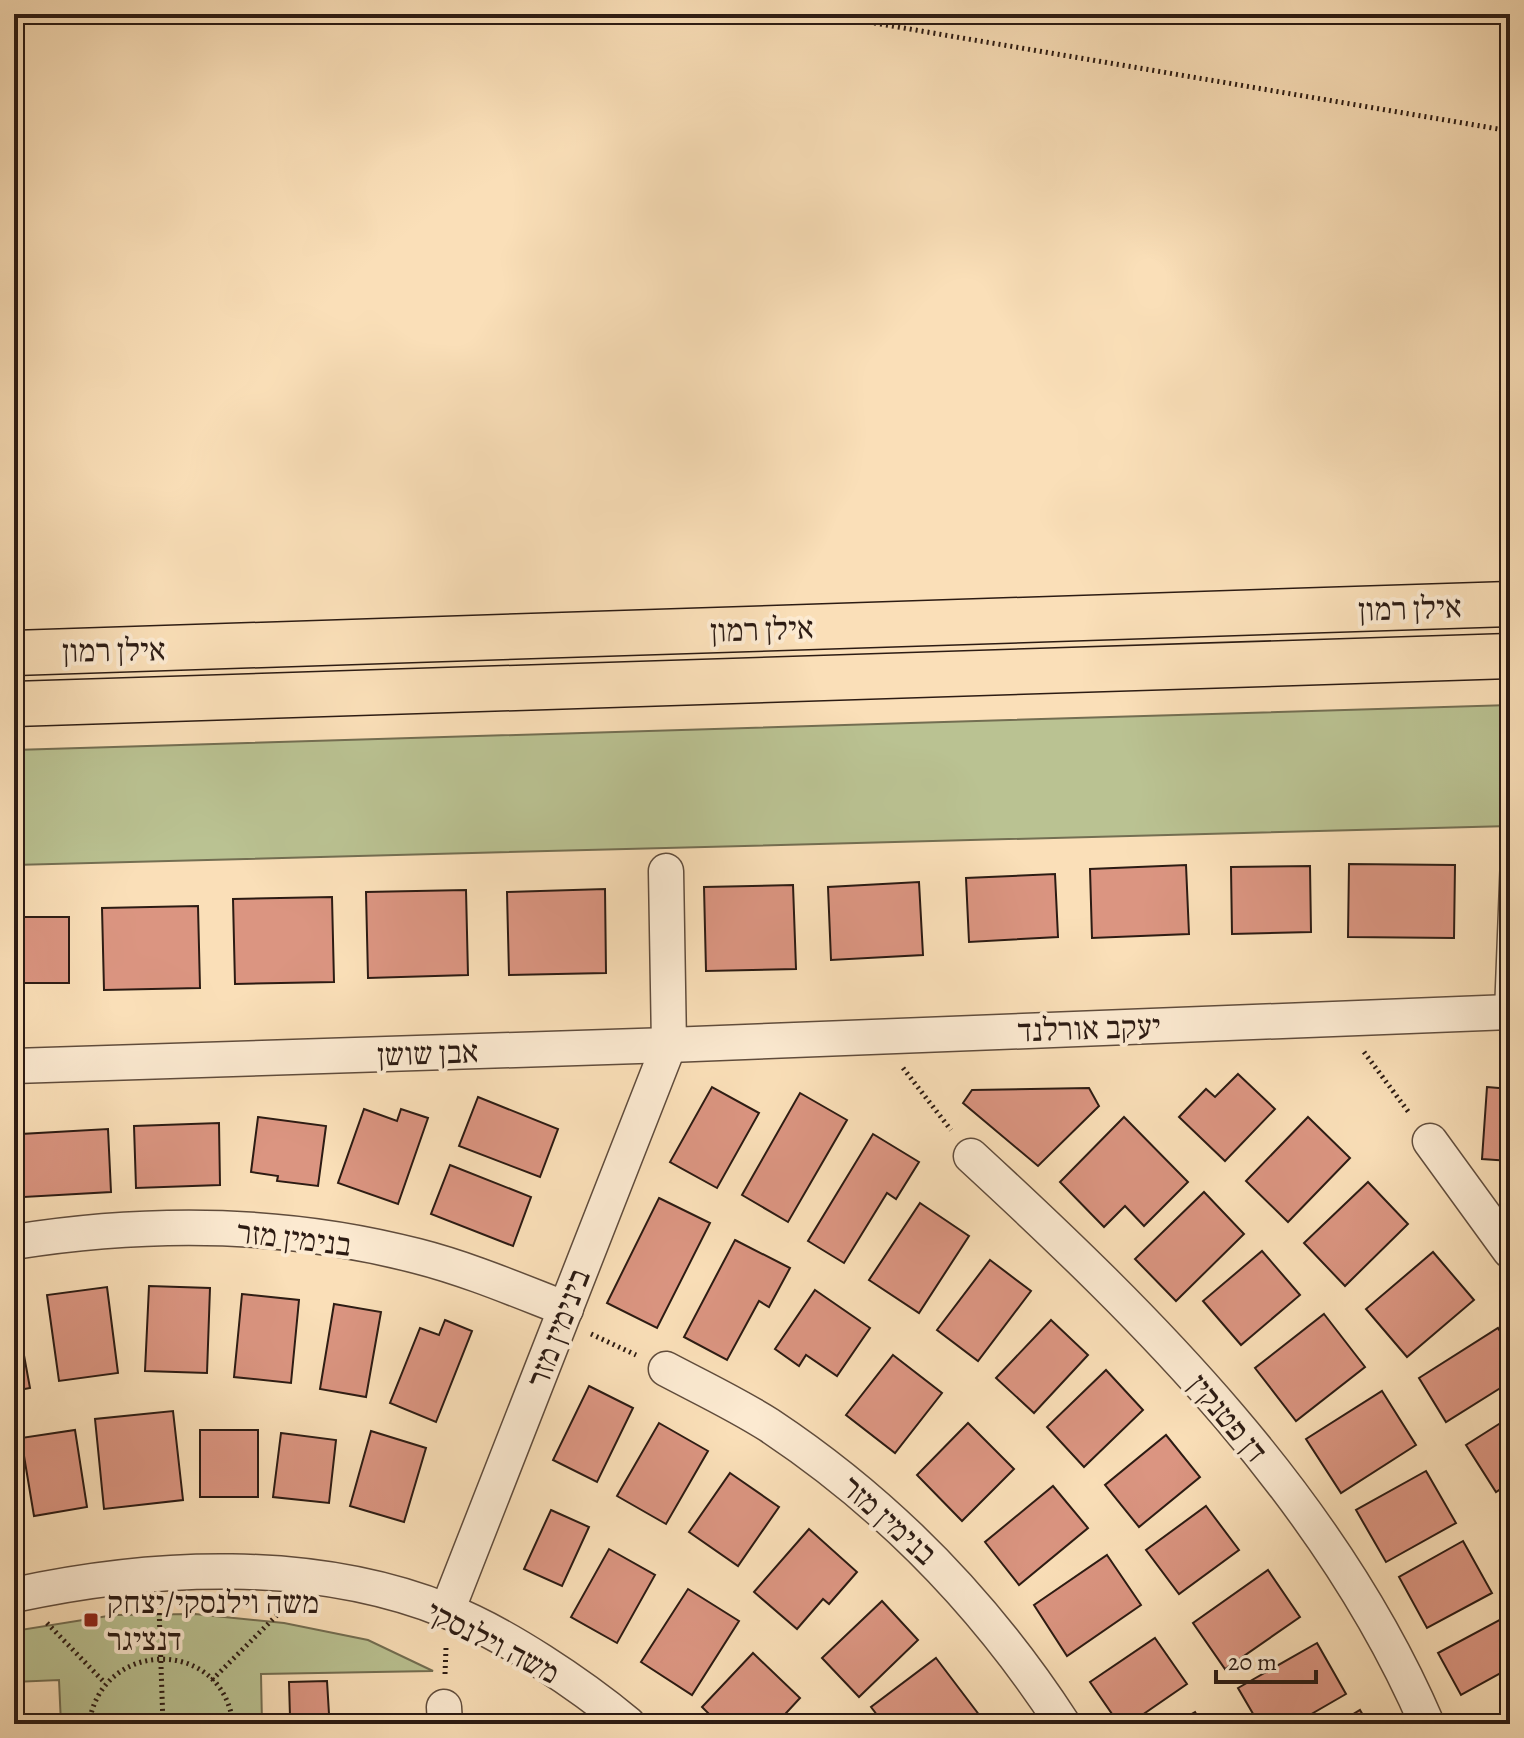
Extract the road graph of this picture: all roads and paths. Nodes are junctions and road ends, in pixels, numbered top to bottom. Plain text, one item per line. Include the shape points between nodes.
1 (821, 14) edge
2 (1510, 131) edge
3 (1510, 604) edge
4 (14, 653) edge
5 (1510, 656) edge
6 (14, 704) edge
7 (1510, 858) edge
8 (666, 871) dead end
9 (1507, 1012) edge
10 (1339, 1018) junction
11 (879, 1036) junction
12 (669, 1045) junction
13 (14, 1066) edge
14 (1430, 1141) joint
15 (971, 1156) joint
16 (14, 1242) edge
17 (1510, 1251) edge
18 (564, 1315) junction
19 (666, 1369) joint
20 (158, 1574) junction
21 (313, 1579) junction
22 (17, 1595) edge
23 (447, 1611) junction
24 (161, 1658) junction
25 (212, 1680) junction
26 (105, 1683) junction
27 (445, 1715) edge
28 (89, 1724) edge
29 (163, 1724) edge
30 (233, 1724) edge
31 (628, 1724) edge
32 (1063, 1724) edge
33 (1427, 1724) edge

1 - 2 path
3 - 4 main road, אילן רמון
5 - 6 main road, אילן רמון
7 - 9 lane
8 - 12 street
9 - 10 street, יעקב אורלנד
10 - 11 street, יעקב אורלנד
10 - 14 path
11 - 12 street, יעקב אורלנד
11 - 15 path
12 - 13 street, אבן שושן
12 - 18 street, בינימין מזר
14 - 17 street
15 - 33 street, דן פטנקין via 1090,1266 1227,1414 1315,1527 1374,1620
16 - 18 street, בנימין מזר via 153,1226 290,1234 416,1256
18 - 19 path
18 - 23 street, בינימין מזר
19 - 32 street, בנימין מזר via 765,1423 834,1470 891,1518 950,1576 1030,1673
20 - 21 street, משה וילנסקי via 259,1573
20 - 22 street, משה וילנסקי
20 - 24 path
21 - 23 street, משה וילנסקי
21 - 25 path
22 - 26 path
23 - 27 path
23 - 31 street, משה וילנסקי via 550,1668
24 - 25 path via 178,1659
24 - 26 path via 125,1667
24 - 29 path
25 - 30 path via 231,1710
26 - 28 path via 91,1705

